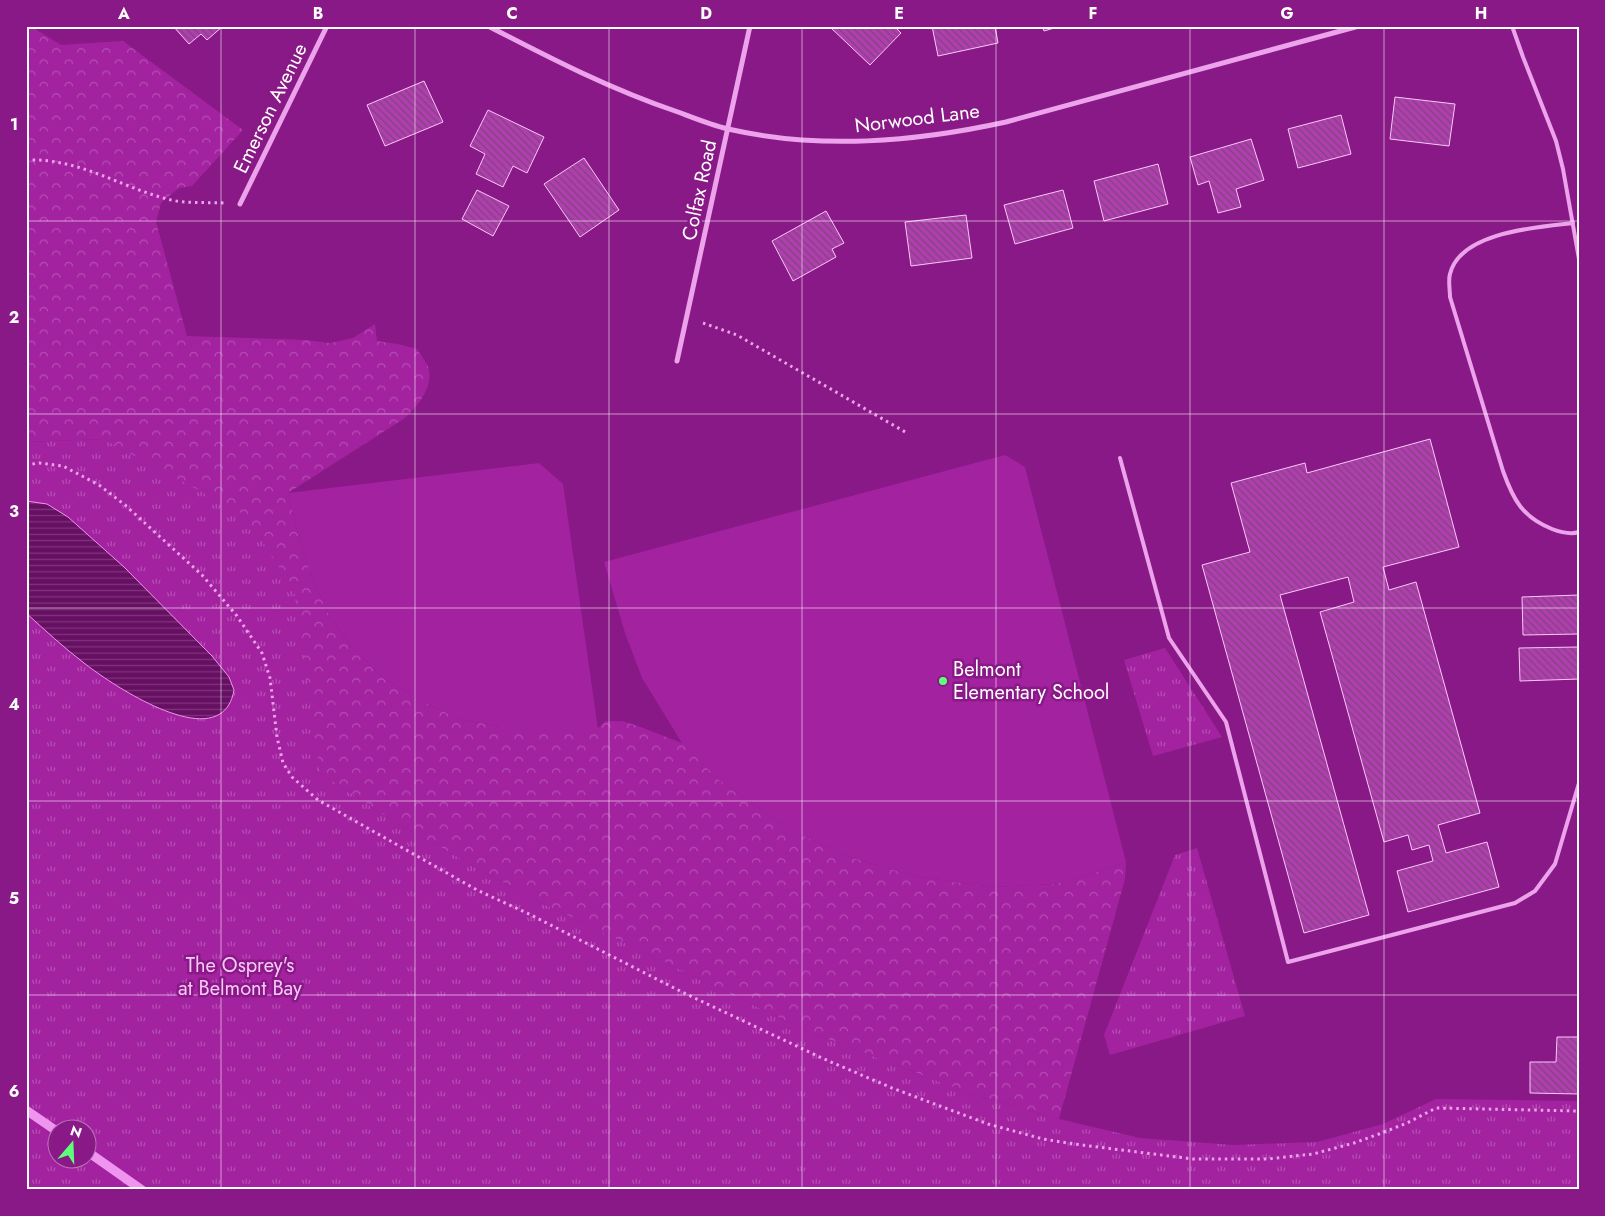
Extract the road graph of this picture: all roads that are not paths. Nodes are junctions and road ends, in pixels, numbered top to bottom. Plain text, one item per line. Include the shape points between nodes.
1 (327, 26) edge
2 (488, 26) edge
3 (750, 26) edge
4 (1359, 26) edge
5 (1512, 26) edge
6 (728, 128) junction
7 (240, 204) road end
8 (1573, 223) junction
9 (1579, 259) edge
10 (677, 360) dead end
11 (1120, 458) dead end
12 (1579, 532) edge
13 (1579, 783) edge

1 - 7 street, Emerson Avenue
2 - 6 street, Norwood Lane via 643,100
3 - 6 street, Colfax Road
4 - 6 street, Norwood Lane via 961,132 888,141 827,142
5 - 8 lane via 1556,141
6 - 10 street, Colfax Road
8 - 9 lane
8 - 12 lane via 1520,230 1476,244 1456,260 1449,274 1450,297 1511,493 1525,514 1542,525 1559,532
11 - 13 lane via 1169,638 1226,722 1288,962 1515,903 1535,891 1555,864

